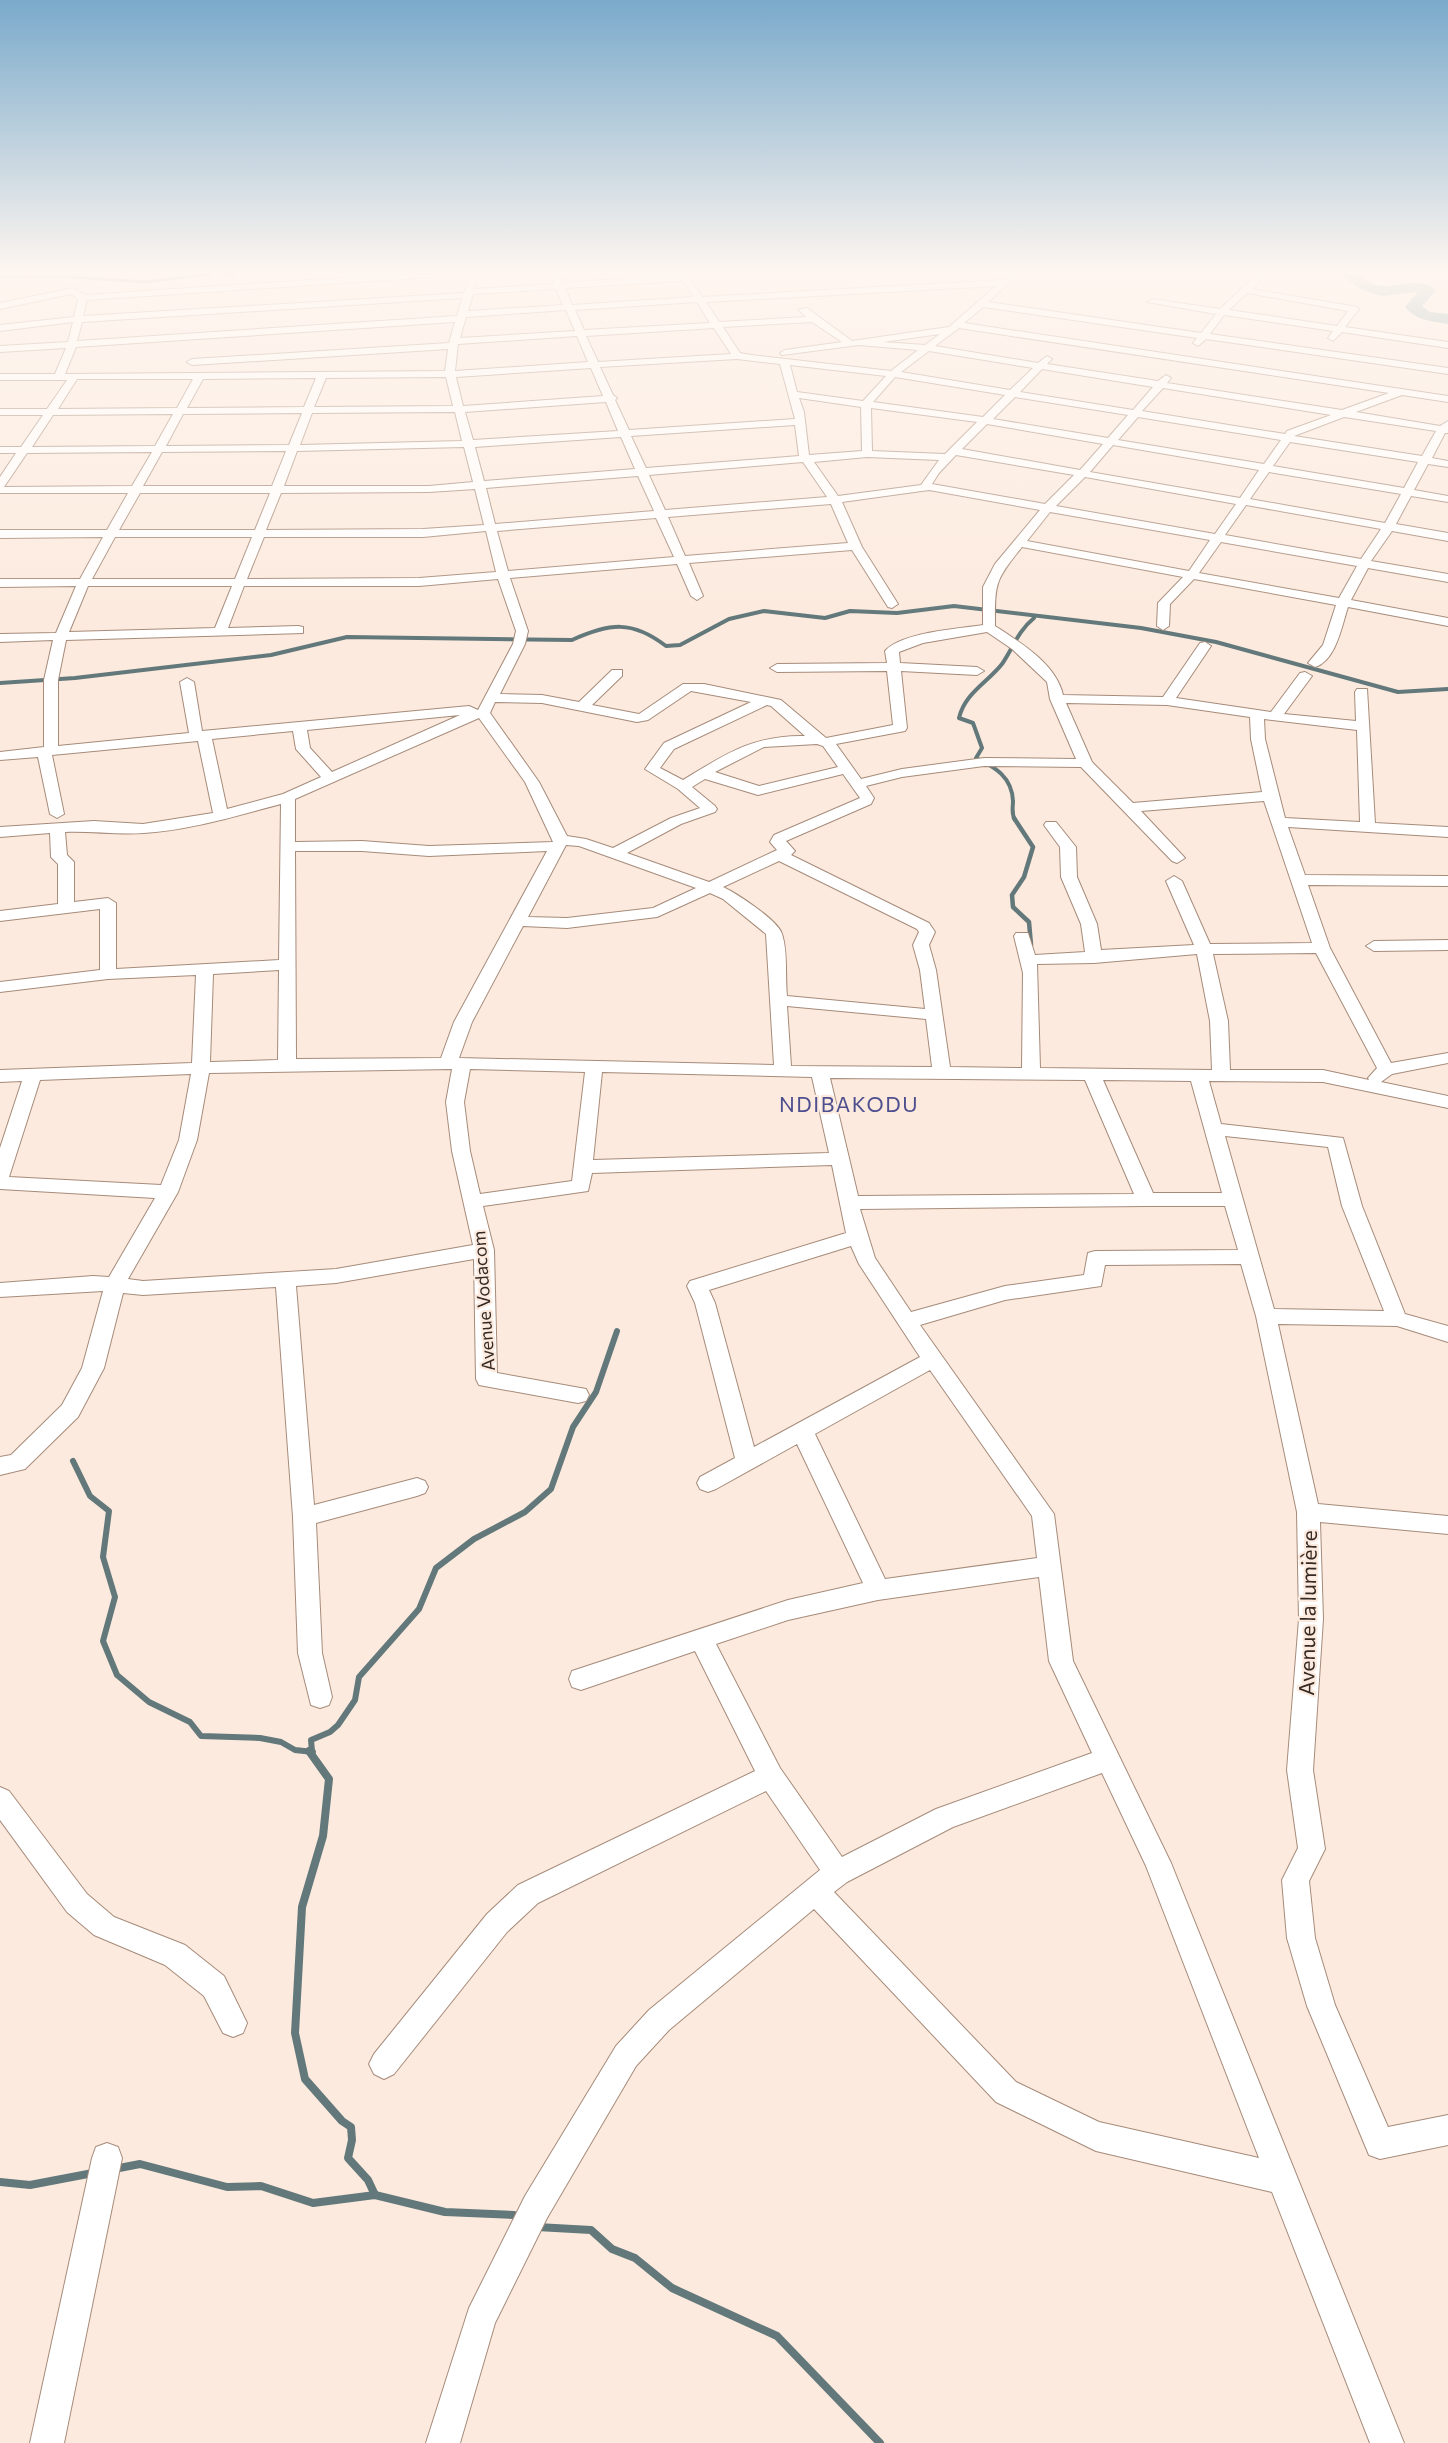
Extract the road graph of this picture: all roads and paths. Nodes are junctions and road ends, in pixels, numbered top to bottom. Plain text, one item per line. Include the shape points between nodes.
1 (67, 388) edge
2 (190, 388) edge
3 (315, 388) edge
4 (454, 388) edge
5 (607, 388) edge
6 (789, 388) edge
7 (880, 388) edge
8 (981, 388) edge
9 (1018, 388) edge
10 (1157, 388) edge
11 (1179, 388) edge
12 (1387, 388) edge
13 (1410, 388) edge
14 (1400, 392) junction
15 (1013, 393) junction
16 (791, 394) junction
17 (612, 398) junction
18 (1448, 399) edge
19 (866, 403) junction
20 (461, 409) junction
21 (181, 411) junction
22 (310, 411) junction
23 (0, 412) edge
24 (51, 412) junction
25 (1135, 413) junction
26 (1346, 414) junction
27 (983, 420) junction
28 (800, 422) junction
29 (1446, 428) edge
30 (626, 434) junction
31 (1288, 437) junction
32 (1111, 442) junction
33 (468, 445) junction
34 (160, 449) junction
35 (292, 449) junction
36 (0, 450) edge
37 (25, 450) junction
38 (867, 454) junction
39 (951, 454) junction
40 (806, 459) junction
41 (1425, 460) junction
42 (1448, 464) edge
43 (1265, 470) junction
44 (641, 472) junction
45 (1082, 474) junction
46 (0, 485) edge
47 (478, 485) junction
48 (277, 488) junction
49 (925, 488) junction
50 (0, 490) edge
51 (136, 490) junction
52 (1406, 492) junction
53 (1448, 499) edge
54 (835, 500) junction
55 (1245, 502) junction
56 (1049, 506) junction
57 (663, 515) junction
58 (1389, 526) junction
59 (490, 529) junction
60 (0, 534) edge
61 (112, 535) junction
62 (258, 535) junction
63 (1218, 536) junction
64 (1448, 537) edge
65 (1019, 543) junction
66 (855, 546) junction
67 (682, 560) junction
68 (1364, 563) junction
69 (1193, 573) junction
70 (503, 575) junction
71 (1448, 578) edge
72 (0, 583) edge
73 (238, 583) junction
74 (83, 584) junction
75 (698, 596) dead end
76 (1344, 601) junction
77 (892, 604) dead end
78 (989, 617) junction
79 (1448, 622) edge
80 (1163, 626) dead end
81 (298, 630) dead end
82 (220, 632) junction
83 (0, 638) edge
84 (60, 638) junction
85 (1205, 646) dead end
86 (1315, 663) dead end
87 (894, 667) junction
88 (777, 668) dead end
89 (977, 670) dead end
90 (617, 674) dead end
91 (1305, 676) dead end
92 (187, 682) dead end
93 (1362, 692) dead end
94 (491, 698) junction
95 (1057, 699) junction
96 (767, 700) junction
97 (1167, 701) junction
98 (582, 707) junction
99 (483, 713) junction
100 (1257, 714) junction
101 (1276, 717) junction
102 (299, 725) junction
103 (1363, 726) junction
104 (200, 736) junction
105 (823, 741) junction
106 (48, 750) junction
107 (0, 756) edge
108 (1085, 763) junction
109 (846, 769) junction
110 (705, 774) junction
111 (330, 778) junction
112 (858, 783) junction
113 (683, 786) junction
114 (1270, 796) junction
115 (288, 797) junction
116 (1130, 808) junction
117 (221, 816) junction
118 (57, 822) junction
119 (1279, 822) junction
120 (1051, 825) dead end
121 (1368, 827) junction
122 (0, 832) edge
123 (1448, 832) edge
124 (559, 843) junction
125 (288, 847) junction
126 (612, 855) junction
127 (779, 855) junction
128 (1177, 858) dead end
129 (1299, 880) junction
130 (1174, 881) dead end
131 (1448, 881) edge
132 (710, 887) junction
133 (66, 907) junction
134 (0, 916) edge
135 (516, 921) junction
136 (1022, 936) dead end
137 (1448, 945) edge
138 (1374, 946) dead end
139 (1322, 948) junction
140 (1204, 949) junction
141 (1094, 958) junction
142 (1028, 960) junction
143 (287, 965) junction
144 (205, 969) junction
145 (108, 974) junction
146 (0, 987) edge
147 (779, 1000) junction
148 (933, 1015) junction
149 (1448, 1058) edge
150 (455, 1063) junction
151 (286, 1065) junction
152 (594, 1067) junction
153 (201, 1069) junction
154 (1386, 1069) junction
155 (783, 1072) junction
156 (820, 1072) junction
157 (942, 1073) junction
158 (1032, 1074) junction
159 (1092, 1074) junction
160 (33, 1075) junction
161 (1209, 1075) junction
162 (0, 1076) edge
163 (1368, 1086) junction
164 (1448, 1102) edge
165 (1213, 1129) junction
166 (841, 1159) junction
167 (584, 1167) junction
168 (0, 1177) edge
169 (0, 1183) edge
170 (168, 1192) junction
171 (1232, 1199) junction
172 (1146, 1200) junction
173 (474, 1201) junction
174 (849, 1203) junction
175 (857, 1237) junction
176 (484, 1250) junction
177 (1248, 1257) junction
178 (285, 1279) junction
179 (115, 1284) junction
180 (0, 1290) edge
181 (1266, 1316) junction
182 (1397, 1319) junction
183 (906, 1321) junction
184 (1448, 1334) edge
185 (933, 1359) junction
186 (578, 1395) dead end
187 (802, 1431) junction
188 (747, 1461) junction
189 (0, 1466) edge
190 (708, 1483) dead end
191 (417, 1487) dead end
192 (1308, 1512) junction
193 (304, 1517) junction
194 (1448, 1525) edge
195 (1050, 1566) junction
196 (878, 1590) junction
197 (701, 1639) junction
198 (581, 1679) dead end
199 (320, 1697) dead end
200 (1108, 1759) junction
201 (771, 1776) junction
202 (1, 1802) edge
203 (826, 1882) junction
204 (233, 2023) dead end
205 (384, 2064) dead end
206 (1448, 2130) edge
207 (106, 2167) dead end
208 (1284, 2179) junction
209 (46, 2443) edge
210 (443, 2443) edge
211 (1387, 2443) edge

1 - 24 street
2 - 21 street
3 - 22 street
4 - 20 street
5 - 17 street
6 - 16 street
7 - 19 street
8 - 15 street
9 - 15 street
10 - 25 street
11 - 26 street
12 - 14 street
13 - 14 street
14 - 18 street
14 - 26 street
15 - 25 street
15 - 27 street
16 - 19 street
16 - 28 street
17 - 20 street
17 - 30 street
19 - 27 street
19 - 38 street
20 - 22 street
20 - 33 street
21 - 22 street
21 - 24 street
21 - 34 street
22 - 35 street
23 - 24 street
24 - 37 street
25 - 31 street
25 - 32 street
26 - 29 street
26 - 31 street
27 - 32 street
27 - 39 street
28 - 30 street
28 - 40 street
29 - 41 street
30 - 33 street
30 - 44 street
31 - 41 street
31 - 43 street
32 - 43 street
32 - 45 street
33 - 35 street
33 - 47 street
34 - 35 street
34 - 37 street
34 - 51 street
35 - 48 street
36 - 37 street
37 - 46 street
38 - 39 street
38 - 40 street
39 - 45 street
39 - 49 street via 934,471
40 - 44 street
40 - 54 street
41 - 42 street
41 - 52 street
43 - 52 street
43 - 55 street
44 - 47 street
44 - 57 street
45 - 55 street
45 - 56 street
47 - 48 street via 429,489
47 - 59 street
48 - 51 street
48 - 62 street
49 - 54 street
49 - 56 street
50 - 51 street
51 - 61 street
52 - 53 street
52 - 58 street
54 - 57 street
54 - 66 street
55 - 58 street
55 - 63 street
56 - 63 street
56 - 65 street
57 - 59 street
57 - 67 street
58 - 64 street
58 - 68 street
59 - 62 street
59 - 70 street
60 - 61 street
61 - 62 street
61 - 74 street
62 - 73 street
63 - 68 street
63 - 69 street
65 - 69 street
65 - 78 street via 999,567 989,587
66 - 67 street
66 - 77 street
67 - 70 street
67 - 75 street
68 - 71 street
68 - 76 street
69 - 76 street
69 - 80 street via 1164,603
70 - 73 street via 419,582
70 - 94 street via 522,631
72 - 74 street
73 - 74 street
73 - 82 street
74 - 84 street
76 - 79 street
76 - 86 street via 1329,646
78 - 87 street via 897,646 892,651
78 - 95 street via 1053,681
81 - 82 street
82 - 84 street
83 - 84 street
84 - 106 street via 51,680
85 - 97 street
87 - 88 street
87 - 89 street
87 - 105 street via 900,728
90 - 98 street
91 - 101 street
92 - 104 street
93 - 103 street
94 - 98 street via 542,699
94 - 99 street
95 - 97 street
95 - 108 street
96 - 98 street via 688,687 643,717
96 - 105 street
96 - 113 street via 669,746 652,769
97 - 100 street
99 - 102 street via 467,709
99 - 111 street
99 - 124 street via 495,736 539,792
100 - 101 street
100 - 114 street
101 - 103 street
102 - 104 street
102 - 111 street via 303,749
103 - 121 street
104 - 106 street
104 - 117 street
105 - 109 street
105 - 110 street via 771,741 754,746
106 - 107 street
106 - 118 street
108 - 112 street via 984,762
108 - 116 street
109 - 110 street via 758,791
109 - 112 street
110 - 113 street
111 - 115 street
112 - 127 street via 866,801 779,838 787,851
113 - 126 street via 710,809 676,820
114 - 116 street
114 - 119 street
115 - 117 street
115 - 125 street
116 - 128 street
117 - 118 street via 143,830
118 - 122 street
118 - 133 street via 59,857 66,862
119 - 121 street
119 - 129 street
120 - 141 street via 1068,847 1069,877 1089,924
121 - 123 street
124 - 125 street via 429,851 362,846
124 - 126 street via 580,842
124 - 135 street, Avenue Vodacom
125 - 143 street
126 - 132 street
127 - 132 street
127 - 148 street via 923,926 927,932 921,945
129 - 131 street
129 - 139 street
130 - 140 street, Avenue la lumière
132 - 135 street via 643,916 567,923
132 - 147 street via 729,896 774,933
133 - 134 street
133 - 145 street via 108,903
135 - 150 street, Avenue Vodacom via 463,1022
136 - 142 street
137 - 138 street
139 - 140 street
139 - 154 street
140 - 141 street
140 - 161 street, Avenue la lumière via 1220,1021
141 - 142 street
142 - 158 street
143 - 144 street
143 - 151 street
144 - 145 street
144 - 153 street
145 - 146 street
147 - 148 street
147 - 155 street
148 - 157 street
149 - 154 street
150 - 151 street
150 - 152 street
150 - 173 street, Avenue Vodacom via 461,1151
151 - 153 street
152 - 155 street
152 - 167 street
153 - 160 street
153 - 170 street via 188,1140
154 - 163 street
155 - 156 street
156 - 157 street
156 - 166 street
157 - 158 street
158 - 159 street
159 - 161 street
159 - 172 street
160 - 162 street
160 - 168 street
161 - 163 street via 1323,1076
161 - 165 street, Avenue la lumière
163 - 164 street
165 - 171 street, Avenue la lumière
165 - 182 street via 1336,1142 1352,1206
166 - 167 street
166 - 174 street
167 - 173 street via 581,1186
169 - 170 street
170 - 179 street
171 - 172 street
171 - 177 street, Avenue la lumière
172 - 174 street
173 - 176 street, Avenue Vodacom
174 - 175 street
175 - 183 street via 866,1259
175 - 188 street via 697,1286 705,1303
176 - 178 street via 336,1276
176 - 186 street, Avenue Vodacom via 487,1379
177 - 181 street, Avenue la lumière
177 - 183 street via 1095,1258 1094,1281 1005,1293
178 - 179 street via 143,1288
178 - 193 street
179 - 180 street via 93,1282
179 - 189 street via 93,1368 70,1411 17,1463
181 - 182 street
181 - 192 street, Avenue la lumière
182 - 184 street
183 - 185 street
185 - 187 street
185 - 195 street via 1044,1514
187 - 188 street
187 - 196 street
188 - 190 street
191 - 193 street
192 - 194 street
192 - 206 street, Avenue la lumière via 1311,1619 1300,1770 1312,1850 1295,1880 1300,1938 1321,2006 1380,2144
193 - 199 street via 310,1653
195 - 196 street
195 - 200 street via 1061,1661
196 - 197 street via 788,1610
197 - 198 street
197 - 201 street
200 - 203 street via 945,1818
200 - 208 street via 1158,1863
201 - 203 street
201 - 205 street via 528,1894 497,1923
202 - 204 street via 77,1903 104,1926 175,1955 214,1986
203 - 208 street via 1006,2092 1096,2136
203 - 210 street via 659,2020 626,2056 536,2207 480,2319
207 - 209 street
208 - 211 street

